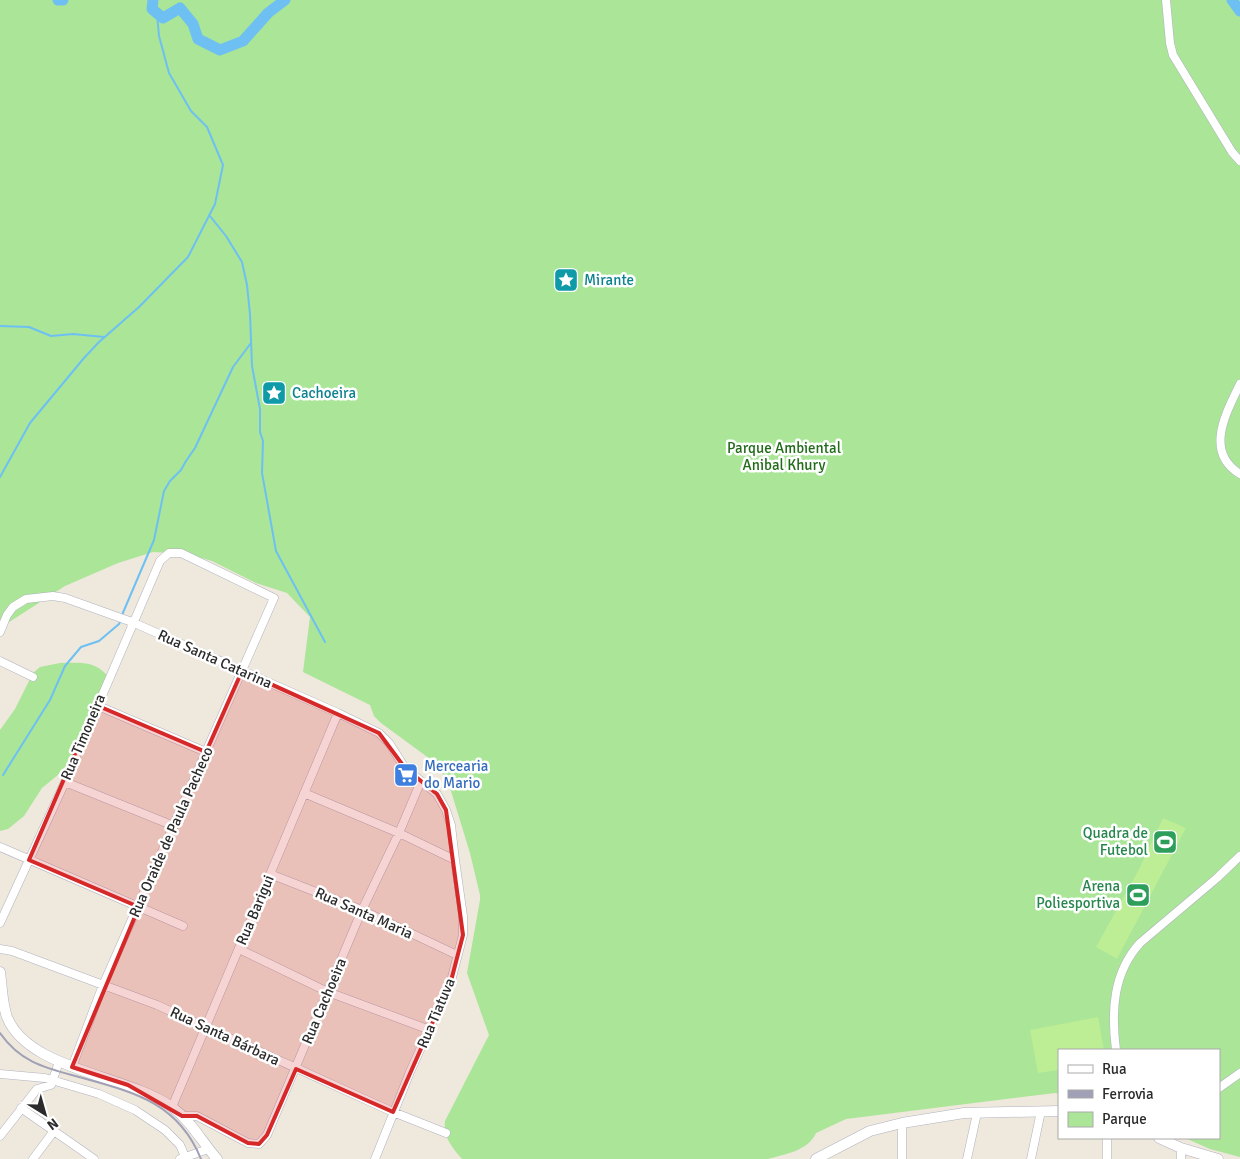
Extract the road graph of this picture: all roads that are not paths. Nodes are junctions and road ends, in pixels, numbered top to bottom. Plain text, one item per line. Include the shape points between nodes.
1 (1166, 0) edge
2 (1240, 161) edge
3 (1240, 384) edge
4 (1240, 474) edge
5 (169, 553) joint
6 (132, 622) junction
7 (0, 632) edge
8 (0, 661) edge
9 (242, 671) junction
10 (33, 676) dead end
11 (96, 705) junction
12 (338, 713) junction
13 (206, 752) junction
14 (421, 781) junction
15 (65, 782) junction
16 (304, 793) junction
17 (174, 826) junction
18 (398, 833) junction
19 (0, 847) edge
20 (1240, 856) edge
21 (29, 860) junction
22 (455, 860) junction
23 (270, 874) junction
24 (139, 907) junction
25 (362, 910) junction
26 (0, 923) edge
27 (183, 926) dead end
28 (0, 949) edge
29 (239, 949) junction
30 (457, 955) junction
31 (0, 972) edge
32 (104, 985) junction
33 (328, 992) junction
34 (206, 1028) junction
35 (430, 1030) junction
36 (1116, 1049) edge
37 (59, 1062) junction
38 (72, 1067) junction
39 (296, 1069) junction
40 (1240, 1072) edge
41 (0, 1074) edge
42 (54, 1081) junction
43 (1220, 1087) edge
44 (172, 1107) junction
45 (22, 1108) junction
46 (1041, 1111) junction
47 (1058, 1111) edge
48 (393, 1112) junction
49 (977, 1113) junction
50 (182, 1116) junction
51 (902, 1123) junction
52 (54, 1131) junction
53 (446, 1133) dead end
54 (0, 1136) edge
55 (1107, 1139) edge
56 (1161, 1139) edge
57 (208, 1148) junction
58 (1181, 1148) junction
59 (828, 1156) edge
60 (183, 1158) edge
61 (33, 1159) edge
62 (94, 1159) edge
63 (217, 1159) edge
64 (375, 1159) edge
65 (816, 1159) edge
66 (902, 1159) edge
67 (967, 1159) edge
68 (1031, 1159) edge
69 (1107, 1159) edge
70 (1181, 1159) edge
71 (1218, 1159) edge

1 - 2 street via 1174,55
3 - 4 street via 1220,434 1225,459
5 - 6 street, Rua Timoneira via 160,561
5 - 9 street, Rua Oraide de Paula Pacheco via 181,553 274,598
6 - 7 street, Rua Santa Catarina via 53,596 26,599 13,607
6 - 9 street, Rua Santa Catarina
6 - 11 street, Rua Timoneira
8 - 10 street
9 - 12 street, Rua Santa Catarina
9 - 13 street, Rua Oraide de Paula Pacheco
11 - 13 street
11 - 15 street, Rua Timoneira
12 - 14 street, Rua Santa Catarina via 379,733 405,768
12 - 16 street, Rua Barigui
13 - 17 street, Rua Oraide de Paula Pacheco
14 - 18 street, Rua Cachoeira
14 - 22 street, Rua Tiatuva via 437,794 446,810
15 - 17 street
15 - 21 street, Rua Timoneira
16 - 18 street
16 - 23 street, Rua Barigui
17 - 24 street, Rua Oraide de Paula Pacheco
18 - 22 street
18 - 25 street, Rua Cachoeira
19 - 21 street
20 - 36 street via 1130,953 1116,990
21 - 24 street
21 - 26 street, Rua Timoneira
22 - 30 street, Rua Tiatuva via 464,916
23 - 25 street, Rua Santa Maria
23 - 29 street, Rua Barigui
24 - 27 street
24 - 32 street, Rua Oraide de Paula Pacheco
25 - 30 street, Rua Santa Maria
25 - 33 street, Rua Cachoeira
28 - 32 street, Rua Santa Bárbara
29 - 33 street
29 - 34 street, Rua Barigui
30 - 35 street, Rua Tiatuva via 451,981
31 - 37 main road via 8,1018 17,1034
32 - 34 street, Rua Santa Bárbara
32 - 38 street, Rua Oraide de Paula Pacheco
33 - 35 street
33 - 39 street, Rua Cachoeira
34 - 39 street, Rua Santa Bárbara
34 - 44 street, Rua Barigui
35 - 48 street, Rua Tiatuva
37 - 38 main road
37 - 42 street
38 - 44 main road via 128,1085
39 - 48 street, Rua Santa Bárbara
39 - 50 street, Rua Cachoeira via 267,1135 259,1144 248,1143 197,1116
40 - 43 street
41 - 42 street
42 - 45 street via 50,1086 37,1088
42 - 60 street via 99,1094 135,1110 165,1130 180,1145
44 - 50 main road
45 - 52 street
45 - 54 street
46 - 47 main road
46 - 49 main road
46 - 68 street
48 - 53 street, Rua Santa Bárbara
48 - 64 street, Rua Tiatuva
49 - 51 main road
49 - 67 street
50 - 57 main road
51 - 59 main road via 870,1131
51 - 66 street
52 - 61 street
52 - 62 street
55 - 69 street
56 - 58 main road
57 - 60 street
57 - 63 main road
58 - 70 street
58 - 71 main road
59 - 65 main road

